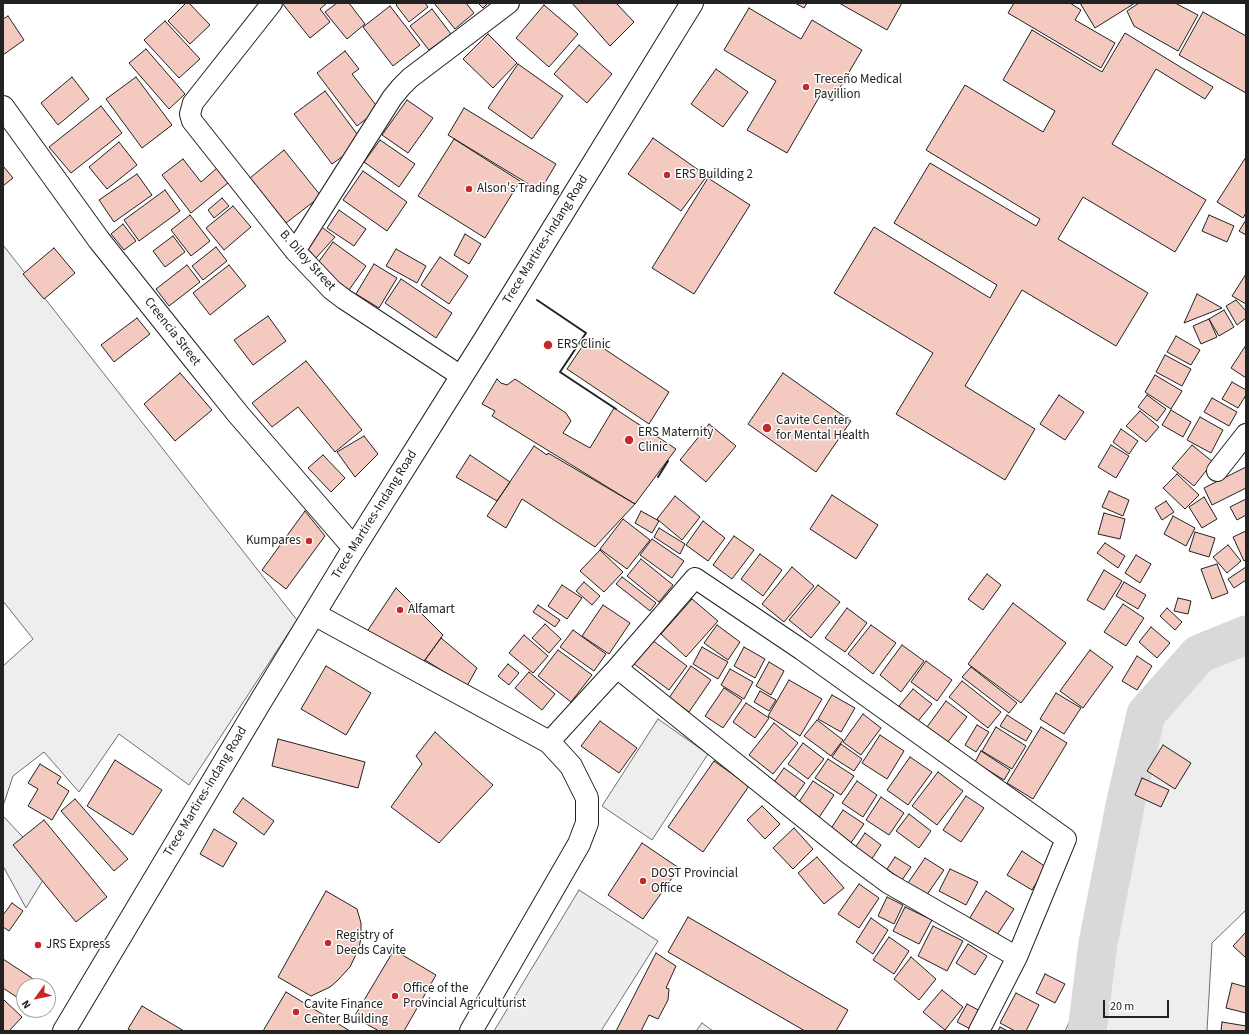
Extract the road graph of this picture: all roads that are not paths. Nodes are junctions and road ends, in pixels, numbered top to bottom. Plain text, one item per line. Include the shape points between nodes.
1 (272, 3) edge
2 (509, 3) edge
3 (692, 3) edge
4 (3, 108) edge
5 (296, 251) junction
6 (461, 376) junction
7 (1245, 438) edge
8 (1217, 471) dead end
9 (354, 548) junction
10 (314, 614) junction
11 (616, 668) junction
12 (549, 742) junction
13 (1018, 957) junction
14 (64, 1031) edge
15 (471, 1031) edge
16 (979, 1031) edge

1 - 5 street, B. Diloy Street via 196,99 190,108 190,114 192,121
2 - 5 street via 401,87
3 - 6 main road, Trece Martires-Indang Road
4 - 9 main road, Creencia Street via 99,240 189,353
5 - 6 street, B. Diloy Street via 327,285 344,299
6 - 9 main road, Trece Martires-Indang Road
7 - 8 street
9 - 10 main road, Trece Martires-Indang Road
10 - 12 main road
10 - 14 main road, Trece Martires-Indang Road
11 - 12 street
11 - 13 street via 888,883
11 - 13 street via 695,578 802,650 1066,839
12 - 15 main road via 571,766 587,798 586,823 579,844
13 - 16 street

